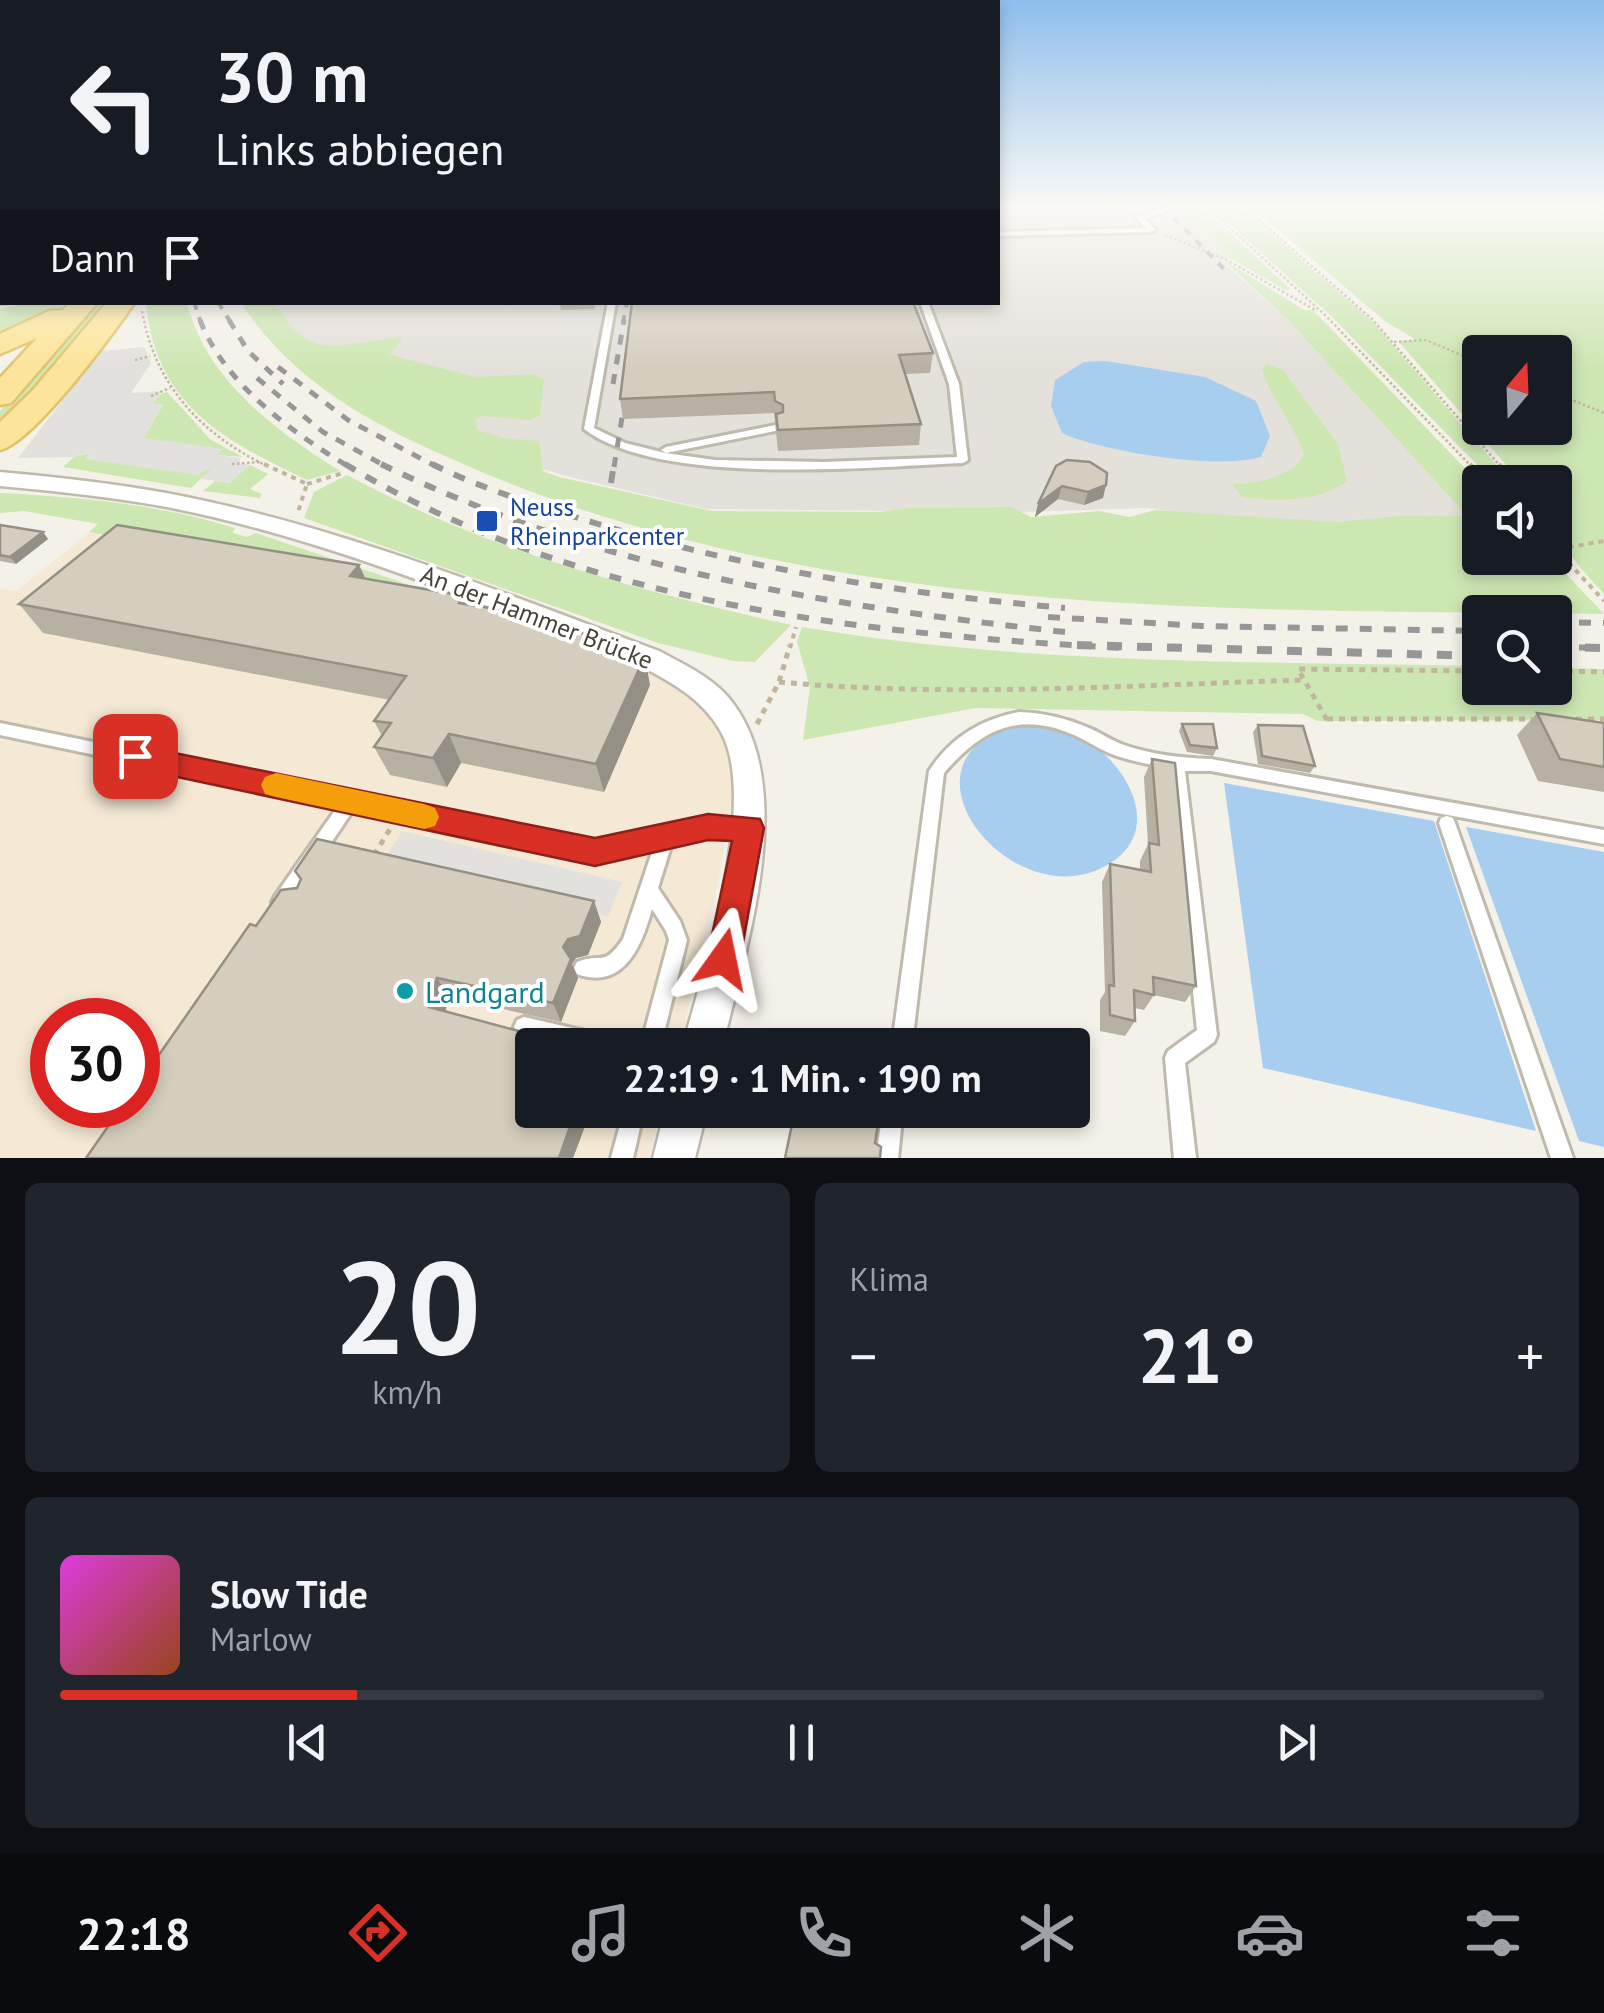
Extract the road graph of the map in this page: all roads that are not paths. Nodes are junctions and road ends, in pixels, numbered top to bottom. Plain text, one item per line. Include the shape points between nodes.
1 (70, 305) edge
2 (82, 305) edge
3 (120, 305) edge
4 (611, 305) edge
5 (925, 305) edge
6 (0, 345) edge
7 (0, 396) edge
8 (776, 428) edge
9 (0, 440) edge
10 (656, 452) junction
11 (0, 478) edge
12 (0, 729) edge
13 (1178, 764) junction
14 (350, 801) junction
15 (1447, 823) dead end
16 (750, 828) junction
17 (665, 837) junction
18 (1604, 837) edge
19 (649, 889) junction
20 (266, 923) edge
21 (582, 968) dead end
22 (524, 1027) dead end
23 (528, 1028) edge
24 (656, 1028) edge
25 (707, 1028) edge
26 (904, 1028) edge
27 (630, 1128) edge
28 (682, 1128) edge
29 (891, 1128) edge
30 (622, 1158) edge
31 (674, 1158) edge
32 (887, 1158) edge
33 (1185, 1158) edge
34 (1562, 1158) edge

1 - 6 main road via 46,326
2 - 7 main road
3 - 9 main road
4 - 10 lane via 589,429
5 - 10 lane via 954,384 963,460 790,467
8 - 10 lane
11 - 16 street, An der Hammer Brücke via 122,491 290,528 678,671 723,708 741,738 752,775
12 - 14 lane
13 - 18 lane
13 - 26 lane via 1026,717 988,725 958,746 937,772
13 - 33 lane via 1207,1035 1175,1058
14 - 17 lane via 595,852
14 - 20 lane via 295,898
15 - 34 lane
16 - 17 lane via 708,827
16 - 25 street, An der Hammer Brücke
17 - 19 lane
19 - 21 lane via 621,960
19 - 24 lane via 678,940
22 - 23 lane
27 - 30 lane
28 - 31 street
29 - 32 lane

